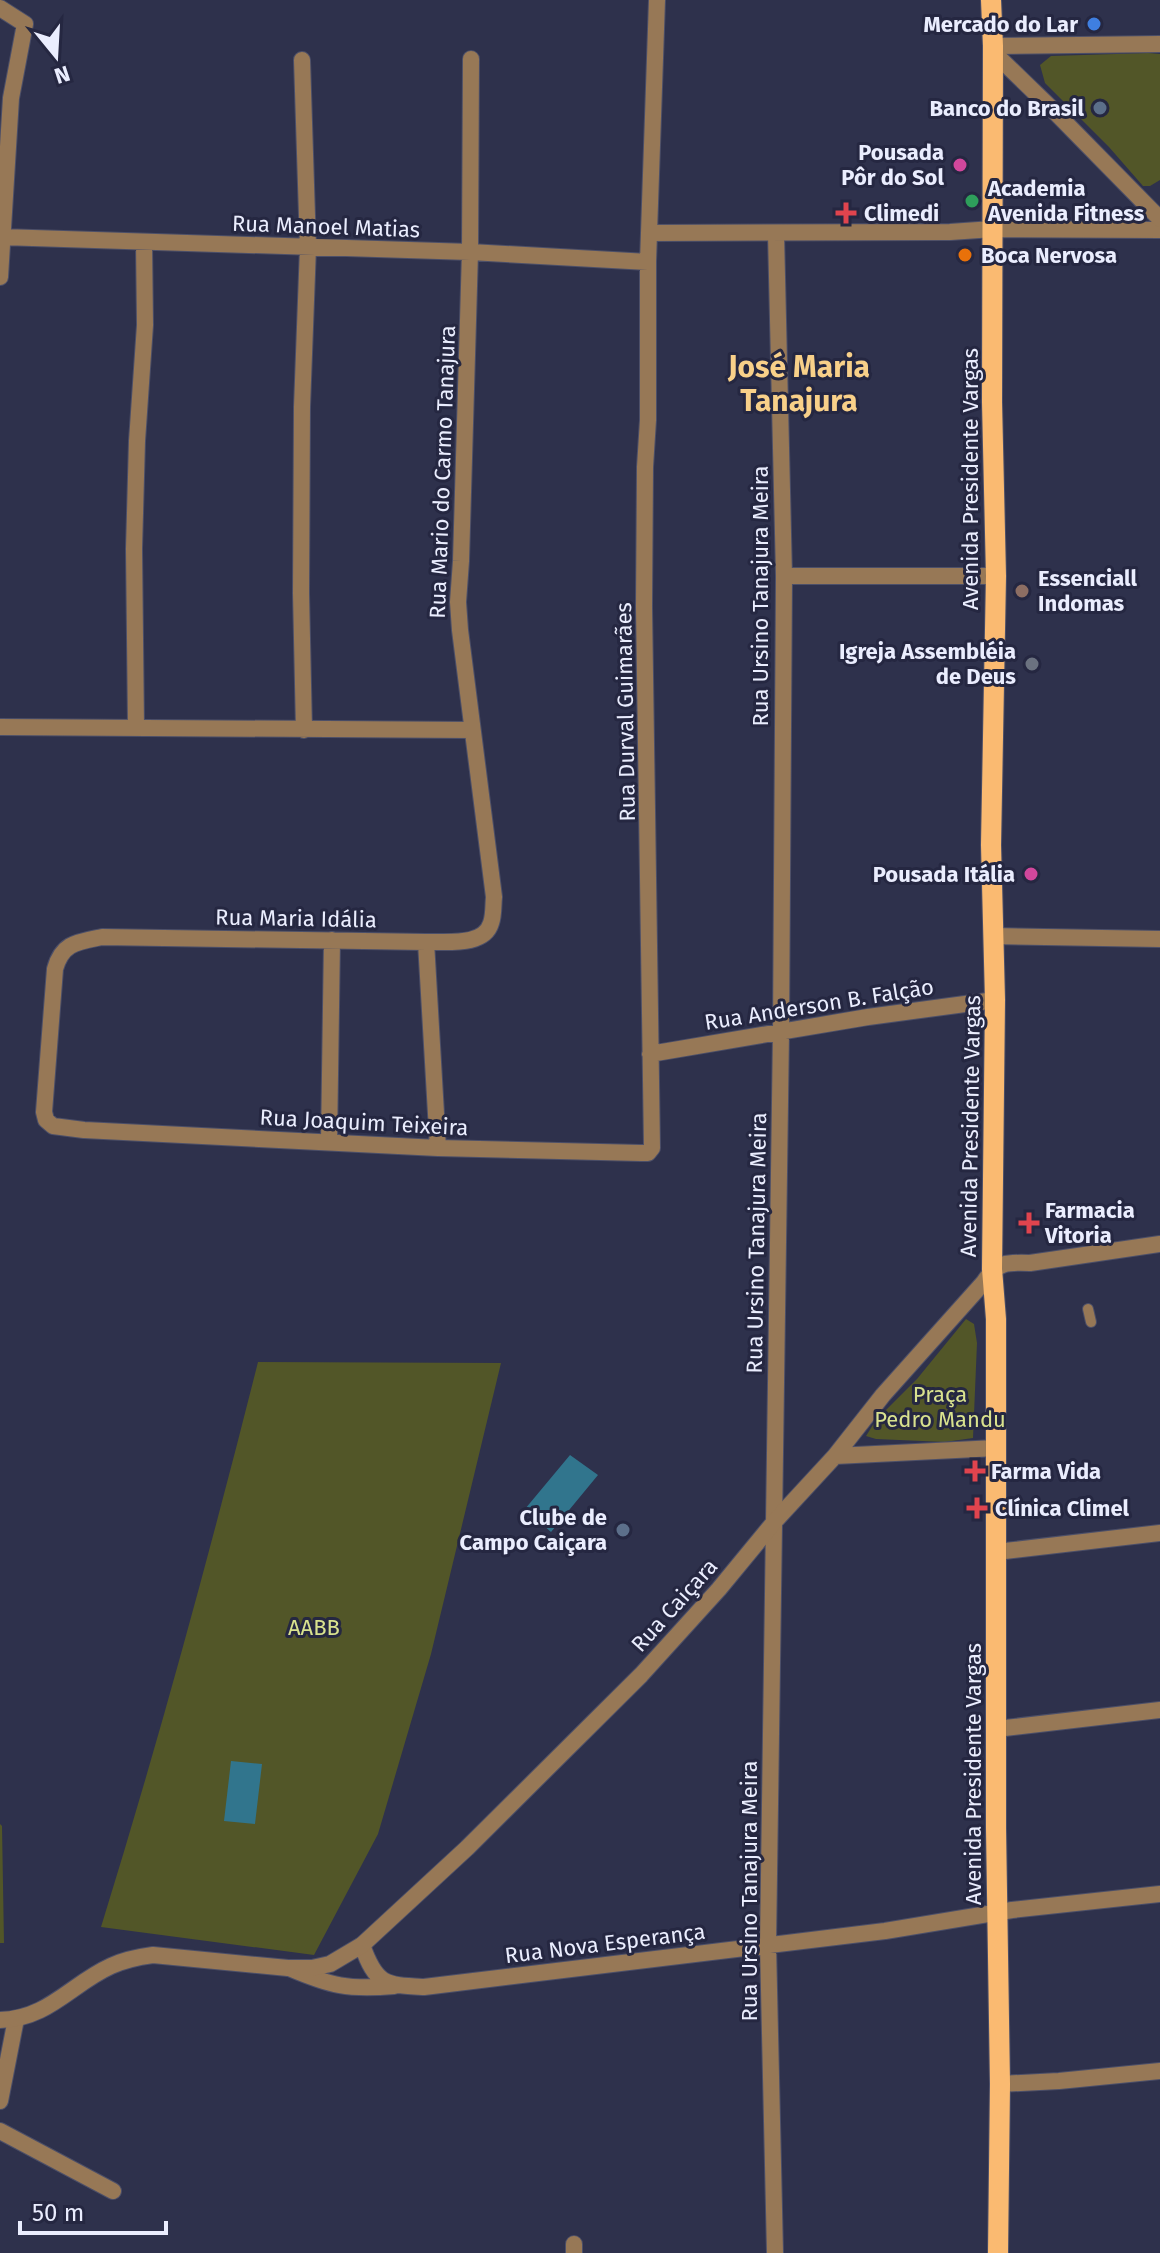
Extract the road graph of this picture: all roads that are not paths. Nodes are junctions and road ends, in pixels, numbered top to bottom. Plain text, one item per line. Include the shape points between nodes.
1 (657, 0) edge
2 (991, 0) edge
3 (0, 8) edge
4 (1160, 44) edge
5 (993, 49) junction
6 (471, 59) dead end
7 (302, 60) dead end
8 (2, 186) edge
9 (1160, 219) edge
10 (993, 229) junction
11 (1160, 230) edge
12 (656, 233) junction
13 (776, 234) junction
14 (2, 237) edge
15 (144, 243) junction
16 (308, 247) junction
17 (470, 252) junction
18 (648, 262) junction
19 (0, 277) edge
20 (784, 576) junction
21 (996, 576) junction
22 (0, 727) edge
23 (136, 728) junction
24 (304, 730) junction
25 (472, 730) junction
26 (487, 931) joint
27 (993, 936) junction
28 (102, 937) joint
29 (1160, 939) edge
30 (332, 940) junction
31 (426, 942) junction
32 (995, 1000) junction
33 (781, 1032) junction
34 (650, 1054) junction
35 (329, 1142) junction
36 (438, 1148) junction
37 (641, 1153) joint
38 (1160, 1244) edge
39 (992, 1269) junction
40 (1088, 1309) dead end
41 (1091, 1322) dead end
42 (996, 1448) junction
43 (835, 1456) junction
44 (775, 1521) junction
45 (1160, 1533) edge
46 (996, 1552) junction
47 (1160, 1710) edge
48 (996, 1729) junction
49 (1160, 1894) edge
50 (997, 1913) junction
51 (362, 1945) junction
52 (768, 1945) junction
53 (288, 1968) junction
54 (400, 1986) junction
55 (8, 2020) edge
56 (1160, 2071) edge
57 (1000, 2084) junction
58 (0, 2101) edge
59 (0, 2131) edge
60 (113, 2191) dead end
61 (775, 2253) edge
62 (998, 2253) edge

1 - 12 street, Rua Durval Guimarães
2 - 5 main road, Avenida Presidente Vargas
3 - 8 street via 25,24
4 - 5 street
5 - 9 street
5 - 10 main road, Avenida Presidente Vargas
6 - 17 street, Rua Mario do Carmo Tanajura
7 - 16 street
8 - 14 street
10 - 11 street
10 - 13 street
10 - 21 main road, Avenida Presidente Vargas
12 - 13 street
12 - 18 street, Rua Durval Guimarães
13 - 20 street, Rua Ursino Tanajura Meira
14 - 15 street, Rua Manoel Matias
14 - 19 street
15 - 16 street, Rua Manoel Matias
15 - 23 street via 134,549
16 - 17 street, Rua Manoel Matias
16 - 24 street via 302,407
17 - 18 street, Rua Manoel Matias
17 - 25 street, Rua Mario do Carmo Tanajura via 458,602
18 - 34 street, Rua Durval Guimarães via 644,607
20 - 21 street
20 - 33 street, Rua Ursino Tanajura Meira
21 - 27 main road, Avenida Presidente Vargas
22 - 23 street
23 - 24 street
24 - 25 street
25 - 26 street, Rua Mario do Carmo Tanajura via 494,897
26 - 31 street, Rua Maria Idália via 468,940
27 - 29 street
27 - 32 main road, Avenida Presidente Vargas
28 - 30 street, Rua Maria Idália
28 - 35 street, Rua Joaquim Teixeira via 68,947 55,969 46,1120 53,1126 84,1130
30 - 31 street, Rua Maria Idália
30 - 35 street
31 - 36 street
32 - 33 street, Rua Anderson B. Falção
32 - 39 main road, Avenida Presidente Vargas
33 - 34 street, Rua Anderson B. Falção
33 - 44 street, Rua Ursino Tanajura Meira
34 - 37 street, Rua Durval Guimarães via 652,1148
35 - 36 street, Rua Joaquim Teixeira
36 - 37 street, Rua Joaquim Teixeira
38 - 39 street via 1011,1262
39 - 42 main road, Avenida Presidente Vargas
39 - 43 street, Rua Caiçara
40 - 41 lane
42 - 43 street
42 - 46 main road, Avenida Presidente Vargas
43 - 44 street, Rua Caiçara
44 - 51 street, Rua Caiçara via 641,1675
44 - 52 street, Rua Ursino Tanajura Meira
45 - 46 street
46 - 48 main road, Avenida Presidente Vargas
47 - 48 street
48 - 50 main road, Avenida Presidente Vargas
49 - 50 street, Rua Nova Esperança
50 - 52 street, Rua Nova Esperança
50 - 57 main road, Avenida Presidente Vargas
51 - 53 street, Rua Caiçara via 330,1964
51 - 54 street via 374,1973
52 - 54 street, Rua Nova Esperança
52 - 61 street, Rua Ursino Tanajura Meira
53 - 54 street, Rua Nova Esperança via 348,1988
53 - 55 street via 153,1955 131,1958 109,1966 52,2005
55 - 58 street
56 - 57 street
57 - 62 main road, Avenida Presidente Vargas
59 - 60 street

